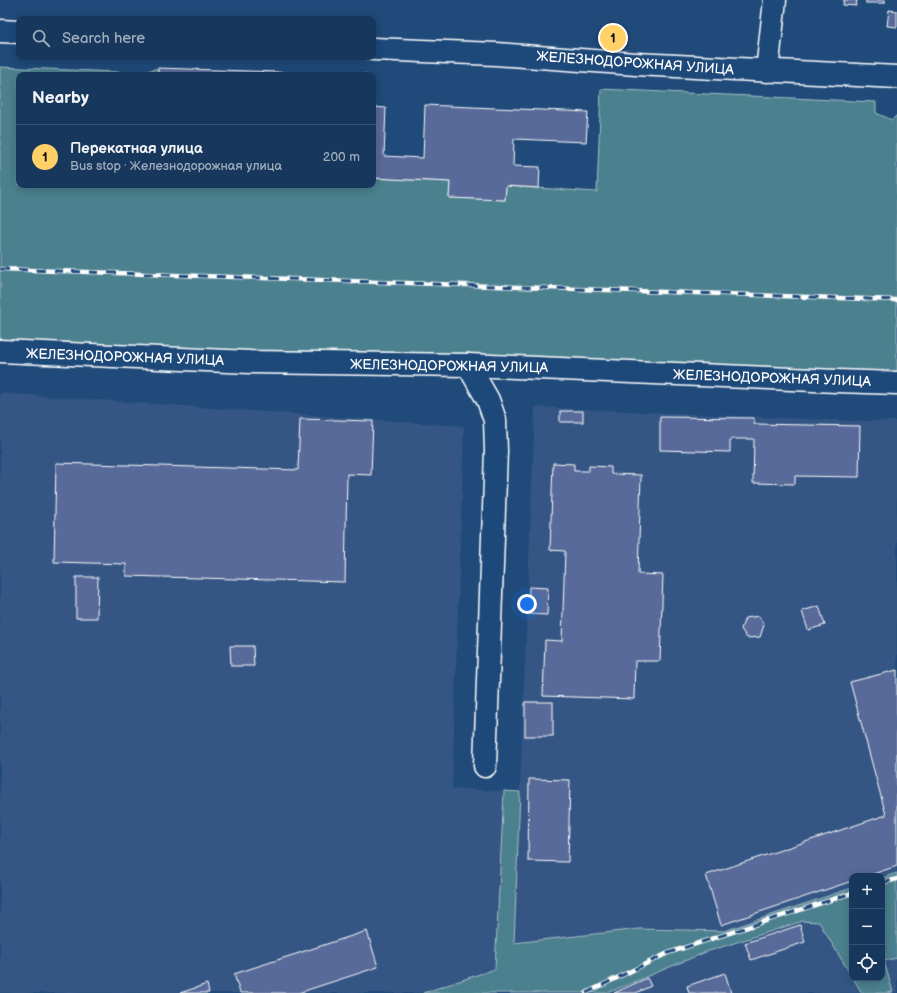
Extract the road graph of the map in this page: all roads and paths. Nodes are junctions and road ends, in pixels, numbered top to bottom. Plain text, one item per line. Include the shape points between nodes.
1 (775, 0) edge
2 (0, 31) edge
3 (16, 32) edge
4 (376, 49) edge
5 (766, 71) junction
6 (897, 77) edge
7 (0, 351) edge
8 (468, 365) junction
9 (897, 383) edge
10 (485, 766) dead end

1 - 5 street
2 - 3 street
4 - 5 street, ЖЕЛЕЗНОДОРОЖНАЯ УЛИЦА
5 - 6 street, ЖЕЛЕЗНОДОРОЖНАЯ УЛИЦА
7 - 8 street, ЖЕЛЕЗНОДОРОЖНАЯ УЛИЦА via 250,362
8 - 9 street, ЖЕЛЕЗНОДОРОЖНАЯ УЛИЦА
8 - 10 street via 488,400 495,428

